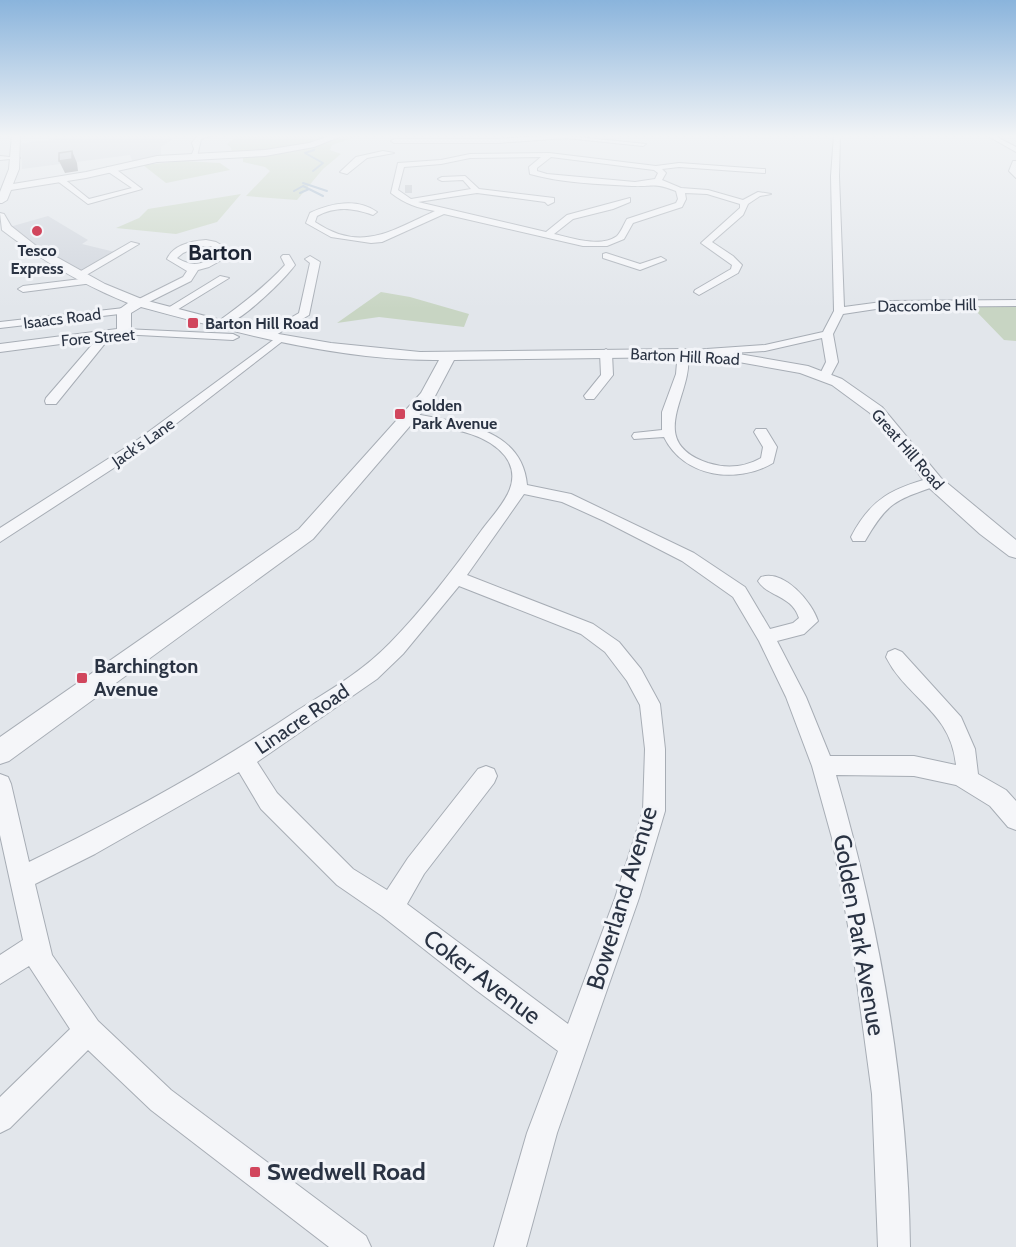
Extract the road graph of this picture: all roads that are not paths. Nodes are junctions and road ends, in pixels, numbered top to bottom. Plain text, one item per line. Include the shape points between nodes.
1 (77, 193) edge
2 (122, 193) edge
3 (397, 193) tunnel mouth
4 (462, 193) edge
5 (495, 193) edge
6 (682, 193) edge
7 (712, 193) edge
8 (759, 193) edge
9 (835, 193) edge
10 (552, 200) dead end
11 (627, 200) dead end
12 (409, 201) junction
13 (744, 203) junction
14 (443, 211) junction
15 (373, 212) dead end
16 (735, 219) junction
17 (747, 221) dead end
18 (2, 224) edge
19 (407, 227) junction
20 (426, 234) dead end
21 (547, 235) junction
22 (607, 243) junction
23 (134, 244) dead end
24 (286, 257) dead end
25 (611, 258) junction
26 (310, 259) dead end
27 (661, 260) dead end
28 (593, 261) dead end
29 (194, 268) dead end
30 (84, 278) junction
31 (224, 279) dead end
32 (23, 289) dead end
33 (699, 292) dead end
34 (139, 303) junction
35 (1016, 303) edge
36 (838, 310) junction
37 (123, 311) junction
38 (168, 311) junction
39 (0, 326) edge
40 (220, 326) junction
41 (124, 332) junction
42 (107, 334) junction
43 (827, 334) junction
44 (233, 337) dead end
45 (274, 337) junction
46 (0, 348) edge
47 (682, 352) junction
48 (606, 353) junction
49 (449, 356) junction
50 (825, 376) junction
51 (590, 396) dead end
52 (51, 401) dead end
53 (410, 417) junction
54 (761, 432) dead end
55 (668, 433) junction
56 (639, 436) dead end
57 (934, 482) junction
58 (520, 488) junction
59 (0, 536) edge
60 (859, 537) dead end
61 (1016, 551) edge
62 (456, 578) junction
63 (767, 581) dead end
64 (766, 637) junction
65 (895, 657) dead end
66 (0, 752) edge
67 (243, 759) junction
68 (823, 766) junction
69 (486, 776) dead end
70 (969, 780) junction
71 (0, 784) edge
72 (1016, 819) edge
73 (23, 878) junction
74 (391, 907) junction
75 (37, 945) junction
76 (0, 971) edge
77 (88, 1031) junction
78 (574, 1046) junction
79 (0, 1118) edge
80 (354, 1247) edge
81 (510, 1247) edge
82 (894, 1247) edge

1 - 2 street via 88,202
3 - 12 street
4 - 12 street
5 - 10 street
6 - 22 street via 679,205 639,216 630,221 621,237
7 - 13 street
8 - 13 street via 763,194
9 - 36 street
11 - 21 street via 570,218
12 - 14 street
13 - 16 street
14 - 19 street
14 - 21 street
15 - 19 street via 355,203 323,210 313,215 309,223 323,231 363,241 379,240
16 - 17 street
16 - 33 street via 706,243 730,258 737,265 735,272
18 - 30 street, Barton Hill Road via 31,247
19 - 20 street
21 - 22 street via 583,243
22 - 25 street via 615,250
23 - 30 street
24 - 40 street via 290,265 281,276
25 - 27 street via 640,267
25 - 28 street
26 - 45 street, Jack's Lane via 315,262 304,315
29 - 34 street via 187,279
30 - 32 street
30 - 34 street, Barton Hill Road
31 - 38 street
34 - 37 street, Isaacs Road
34 - 38 street, Barton Hill Road
35 - 36 street, Daccombe Hill via 889,304
36 - 43 street
37 - 39 street, Isaacs Road
37 - 41 street, Isaacs Road
38 - 40 street, Barton Hill Road
40 - 45 street, Barton Hill Road
41 - 42 street, Fore Street
41 - 44 street, Fore Street
42 - 46 street, Fore Street
42 - 52 street
43 - 47 street via 765,348
43 - 50 street via 832,362
45 - 49 street, Barton Hill Road via 342,348
45 - 59 street, Jack's Lane via 141,444
47 - 48 street, Barton Hill Road
47 - 50 street, Barton Hill Road via 781,364
47 - 55 street via 682,377 669,402
48 - 49 street, Barton Hill Road
48 - 51 street via 607,375
49 - 53 street via 439,378
50 - 57 street, Great Hill Road via 850,389 876,410
53 - 58 street via 497,441 515,458
53 - 66 street via 306,534
54 - 55 street via 770,447 768,460 758,468 743,471 702,466 680,451
55 - 56 street
57 - 60 street via 893,496 868,516
57 - 61 street, Great Hill Road
58 - 62 street, Linacre Road
58 - 64 street, Golden Park Avenue via 566,498 688,557 739,592
62 - 67 street, Linacre Road via 396,649 370,673
62 - 78 street, Bowerland Avenue via 587,629 612,647 650,704 655,749 654,811
63 - 64 street via 801,602 809,621 798,629
64 - 68 street, Golden Park Avenue via 796,697
65 - 70 street via 954,723 965,749
67 - 73 street, Linacre Road
67 - 74 street, Coker Avenue via 269,801 345,878
68 - 70 street via 912,766
68 - 82 street, Golden Park Avenue via 843,838 868,965 886,1094
69 - 74 street via 416,866
70 - 72 street via 998,798
71 - 73 street
73 - 75 street
74 - 78 street, Coker Avenue
75 - 76 street
75 - 77 street via 40,961
77 - 79 street
77 - 80 street via 161,1100
78 - 81 street, Bowerland Avenue via 542,1133

